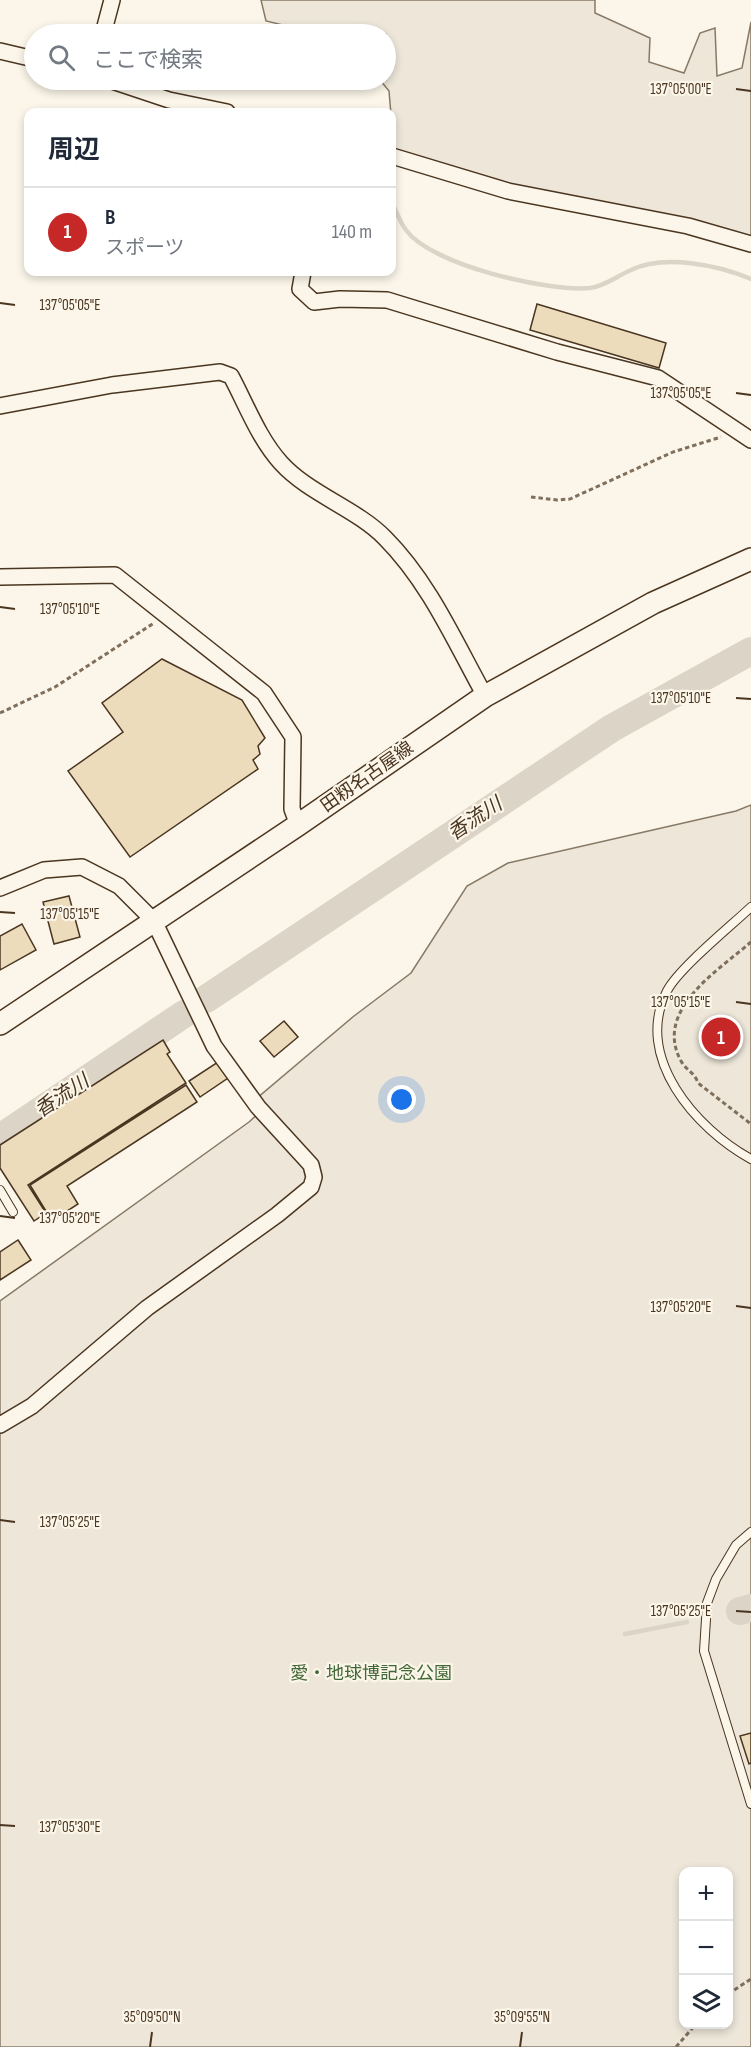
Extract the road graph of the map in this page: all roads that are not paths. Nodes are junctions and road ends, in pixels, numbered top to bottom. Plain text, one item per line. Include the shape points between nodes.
1 (112, 0) edge
2 (106, 24) edge
3 (0, 51) edge
4 (24, 57) edge
5 (139, 90) edge
6 (208, 108) edge
7 (396, 157) edge
8 (751, 244) edge
9 (302, 276) edge
10 (0, 406) edge
11 (751, 440) edge
12 (751, 559) edge
13 (0, 577) edge
14 (485, 696) junction
15 (298, 825) junction
16 (0, 888) edge
17 (751, 907) edge
18 (154, 921) junction
19 (0, 1024) edge
20 (751, 1159) edge
21 (0, 1190) edge
22 (14, 1212) dead end
23 (0, 1425) edge
24 (751, 1532) edge
25 (751, 1804) edge

1 - 2 street
3 - 4 street
5 - 6 street
7 - 8 street via 508,191 688,226
9 - 11 street via 300,289 314,302 387,300 658,378
10 - 14 street via 112,385 220,372 231,375 281,464 383,535 415,569
12 - 14 main road, 田籾名古屋線 via 654,603
13 - 15 street via 115,575 264,693 293,737 292,809
14 - 15 main road, 田籾名古屋線
15 - 18 main road, 田籾名古屋線
16 - 18 street via 44,870 82,867 119,886
17 - 20 lane via 667,990 657,1038 666,1070 711,1132
18 - 19 main road, 田籾名古屋線
18 - 23 street via 214,1046 258,1107 311,1165 311,1188 147,1308 32,1406
21 - 22 lane
24 - 25 lane via 736,1545 716,1579 707,1604 704,1639 707,1662

